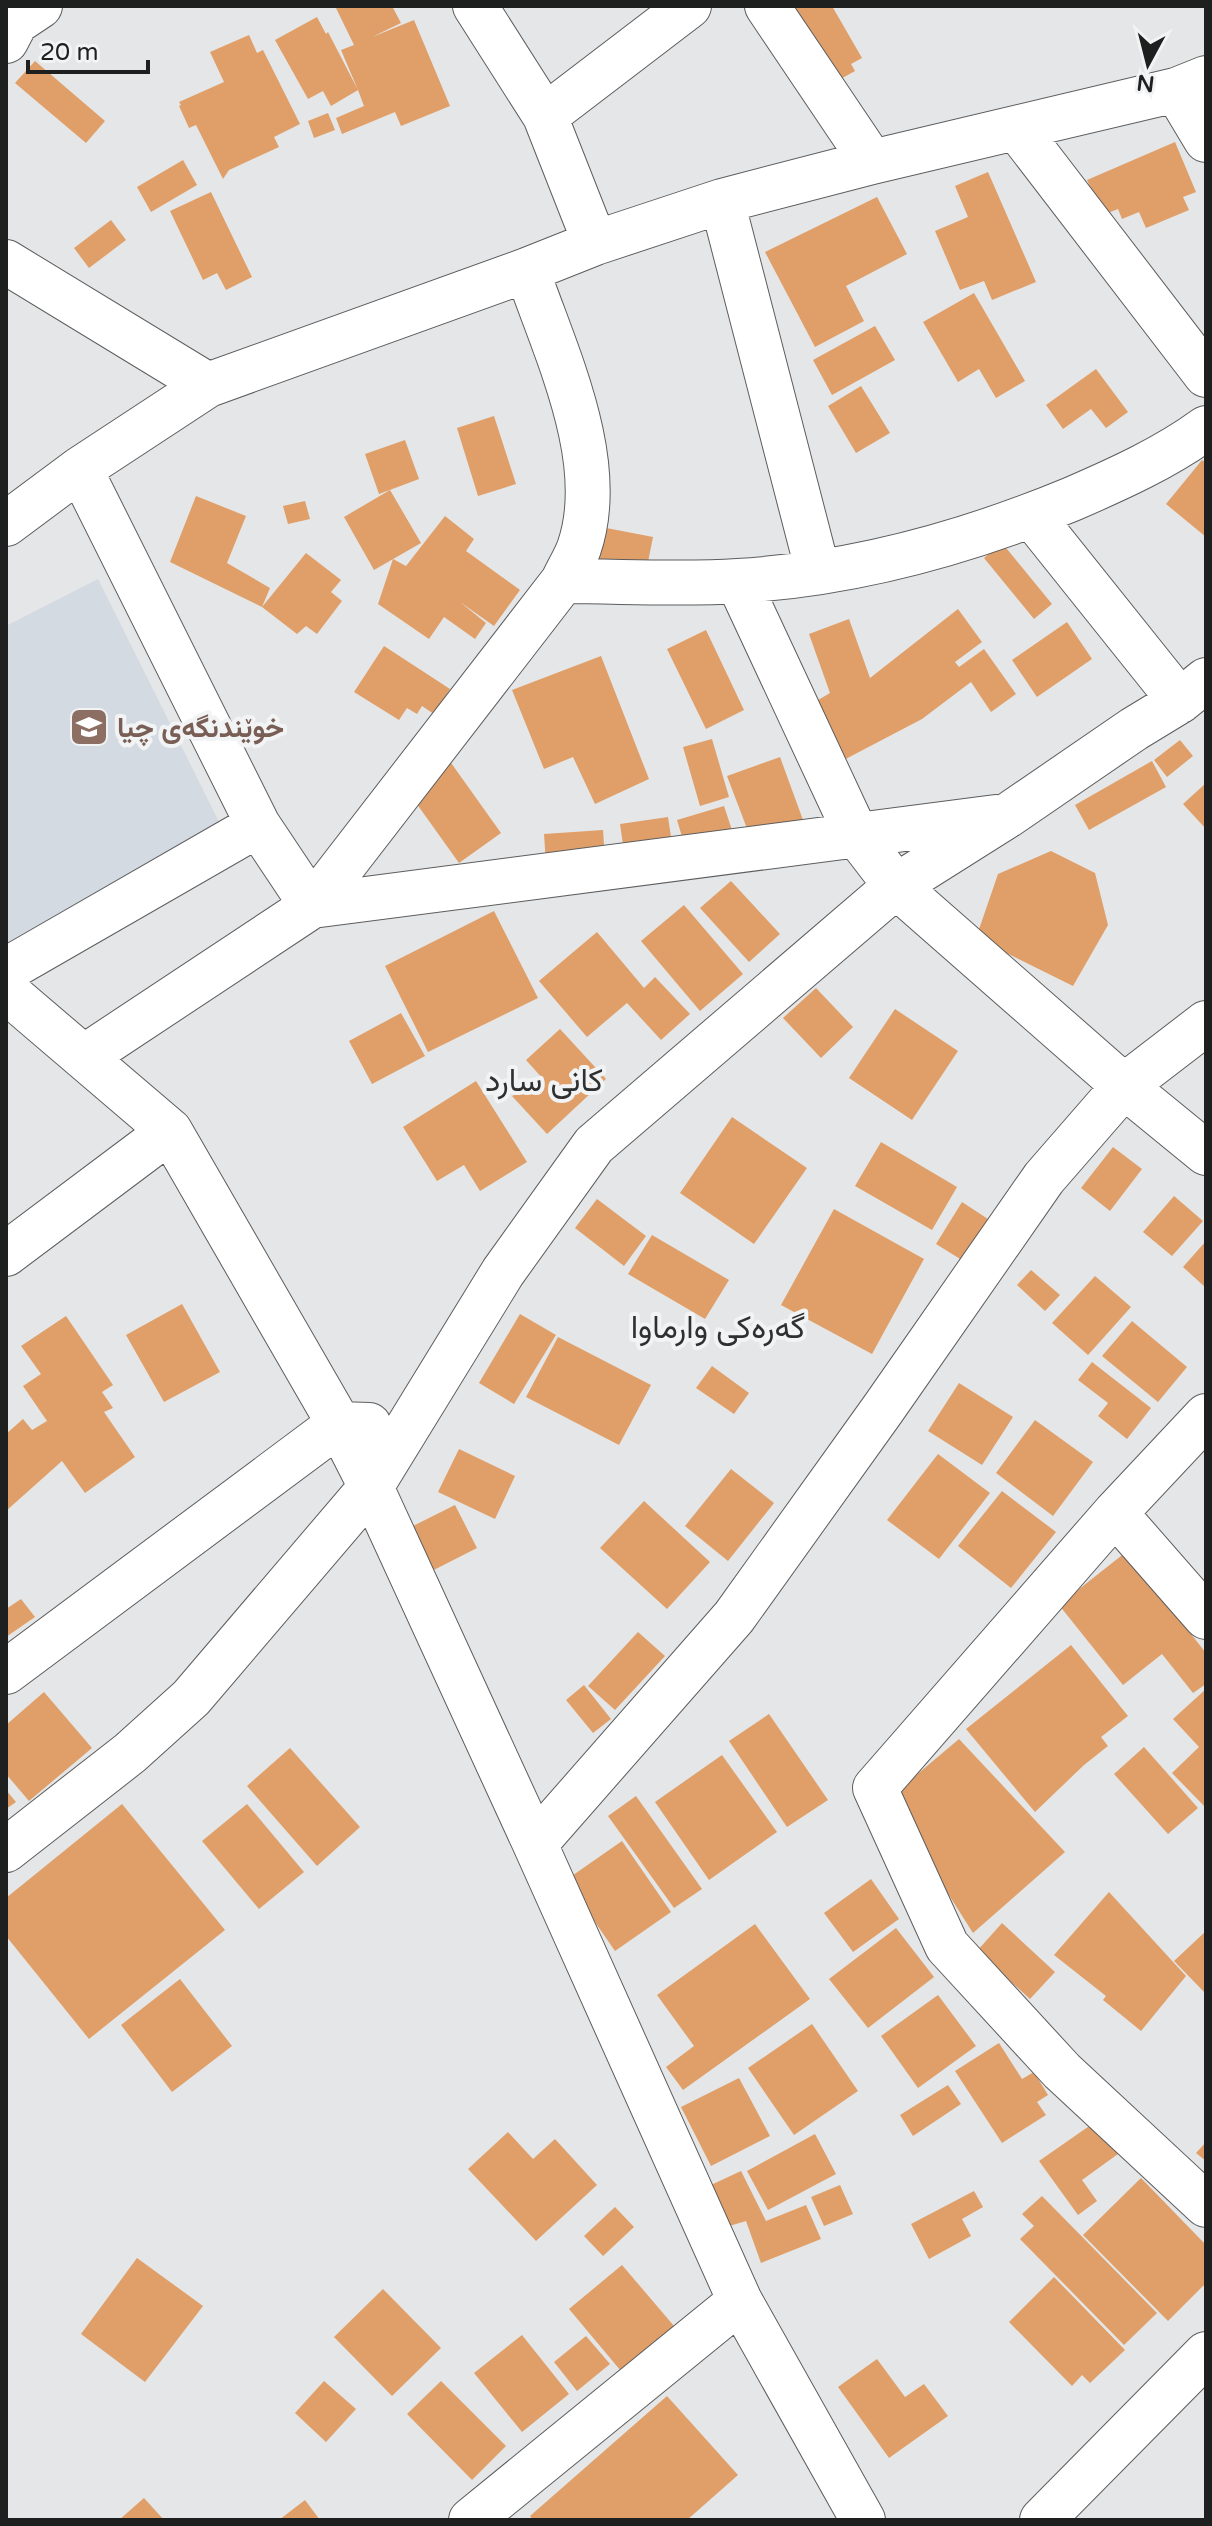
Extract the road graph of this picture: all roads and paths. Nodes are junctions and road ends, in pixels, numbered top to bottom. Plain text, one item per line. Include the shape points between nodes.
1 (40, 6) edge
2 (475, 6) edge
3 (689, 6) edge
4 (767, 6) edge
5 (6, 41) edge
6 (1191, 84) edge
7 (545, 116) junction
8 (1018, 130) junction
9 (1206, 140) edge
10 (872, 162) junction
11 (722, 201) junction
12 (595, 243) junction
13 (6, 262) edge
14 (527, 270) junction
15 (1206, 375) edge
16 (208, 385) junction
17 (1206, 428) edge
18 (80, 469) junction
19 (1032, 516) junction
20 (6, 524) edge
21 (818, 572) junction
22 (563, 581) junction
23 (738, 581) junction
24 (1193, 690) edge
25 (1007, 816) junction
26 (258, 825) junction
27 (856, 834) junction
28 (896, 886) junction
29 (312, 906) junction
30 (6, 970) edge
31 (6, 991) edge
32 (1206, 1023) edge
33 (84, 1057) junction
34 (1124, 1086) junction
35 (170, 1131) junction
36 (1206, 1153) edge
37 (6, 1254) edge
38 (1206, 1416) edge
39 (339, 1424) junction
40 (407, 1426) junction
41 (371, 1487) junction
42 (1115, 1513) junction
43 (1206, 1617) edge
44 (6, 1672) edge
45 (535, 1844) junction
46 (6, 1850) edge
47 (1206, 2205) edge
48 (740, 2301) junction
49 (1206, 2354) edge
50 (471, 2520) edge
51 (863, 2520) edge
52 (1042, 2520) edge

1 - 5 street via 16,22
2 - 7 street
3 - 7 street
4 - 10 street
6 - 8 street
6 - 9 street
7 - 12 street
8 - 10 street
8 - 15 street
10 - 11 street
11 - 12 street
11 - 21 street
12 - 14 street
13 - 16 street
14 - 16 street
14 - 22 street via 574,405 584,451 585,522
16 - 18 street
17 - 19 street via 1123,477
18 - 20 street
18 - 26 street
19 - 21 street via 893,559
19 - 24 street
21 - 23 street
22 - 23 street
22 - 29 street
23 - 27 street
24 - 25 street
25 - 27 street
25 - 28 street
26 - 29 street
26 - 30 street
27 - 28 street
27 - 29 street
28 - 34 street
28 - 40 street via 594,1145 503,1272
29 - 33 street
31 - 33 street
32 - 34 street
33 - 35 street
34 - 36 street
34 - 45 street via 1044,1178 734,1617
35 - 37 street
35 - 39 street
38 - 42 street
39 - 40 street
39 - 41 street
39 - 44 street
40 - 41 street
41 - 45 street
41 - 46 street via 191,1698
42 - 43 street
42 - 47 street via 875,1788 947,1946 1062,2071
45 - 48 street
48 - 50 street
48 - 51 street
49 - 52 street

